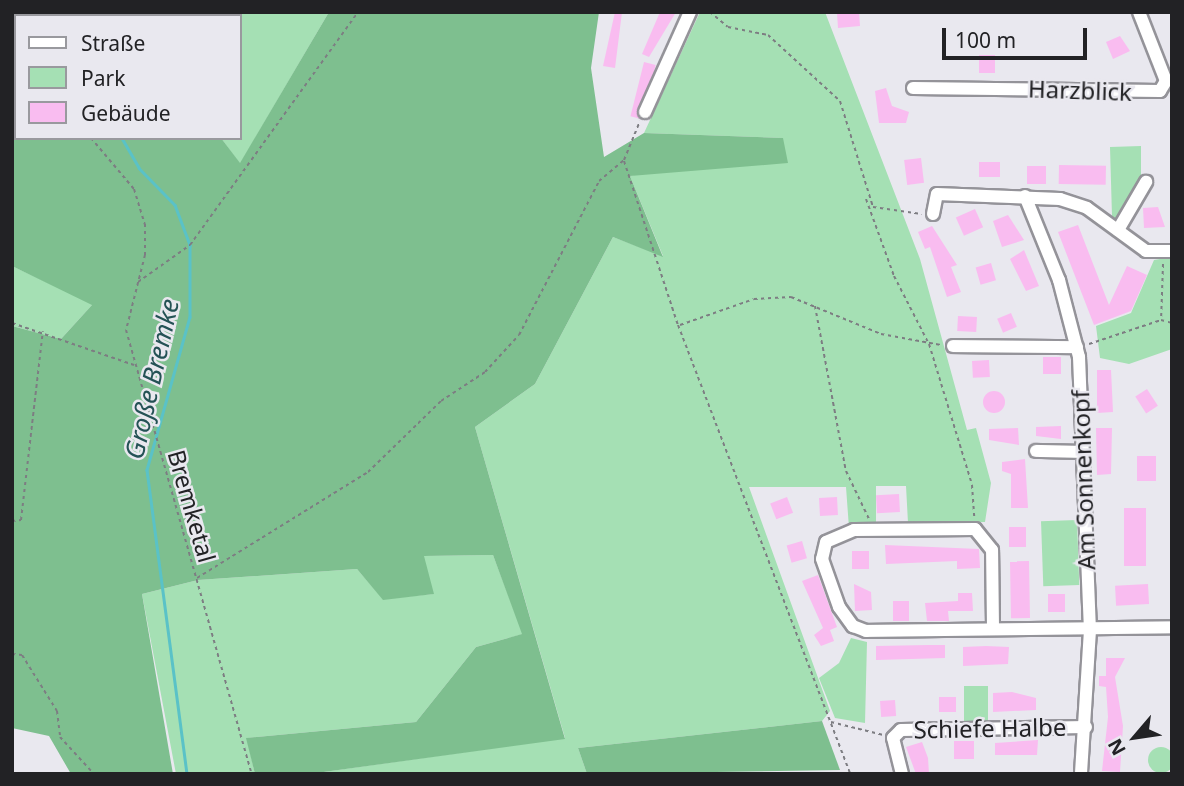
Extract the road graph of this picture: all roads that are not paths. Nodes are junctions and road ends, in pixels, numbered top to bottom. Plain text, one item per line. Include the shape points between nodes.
1 (690, 12) edge
2 (1139, 12) edge
3 (913, 88) dead end
4 (645, 112) road end
5 (1146, 183) dead end
6 (1025, 196) junction
7 (933, 214) road end
8 (1118, 230) junction
9 (1167, 251) edge
10 (953, 346) road end
11 (1077, 347) junction
12 (1036, 451) dead end
13 (1079, 452) junction
14 (993, 627) junction
15 (1172, 627) edge
16 (1090, 630) junction
17 (1086, 727) junction
18 (902, 774) edge
19 (1081, 774) edge

1 - 4 street
2 - 3 street, Harzblick via 1166,81 1160,91
5 - 8 street
6 - 7 street via 937,194
6 - 8 street via 1087,208
6 - 11 street, Am Sonnenkopf
8 - 9 street via 1146,251
10 - 11 street
11 - 13 street, Am Sonnenkopf
12 - 13 street
13 - 16 street, Am Sonnenkopf
14 - 14 street via 853,626 822,559 826,542 839,533 975,529 992,550
14 - 16 street
15 - 16 street
16 - 17 street, Am Sonnenkopf
17 - 18 street, Schiefe Halbe via 913,727 893,738
17 - 19 street, Am Sonnenkopf

